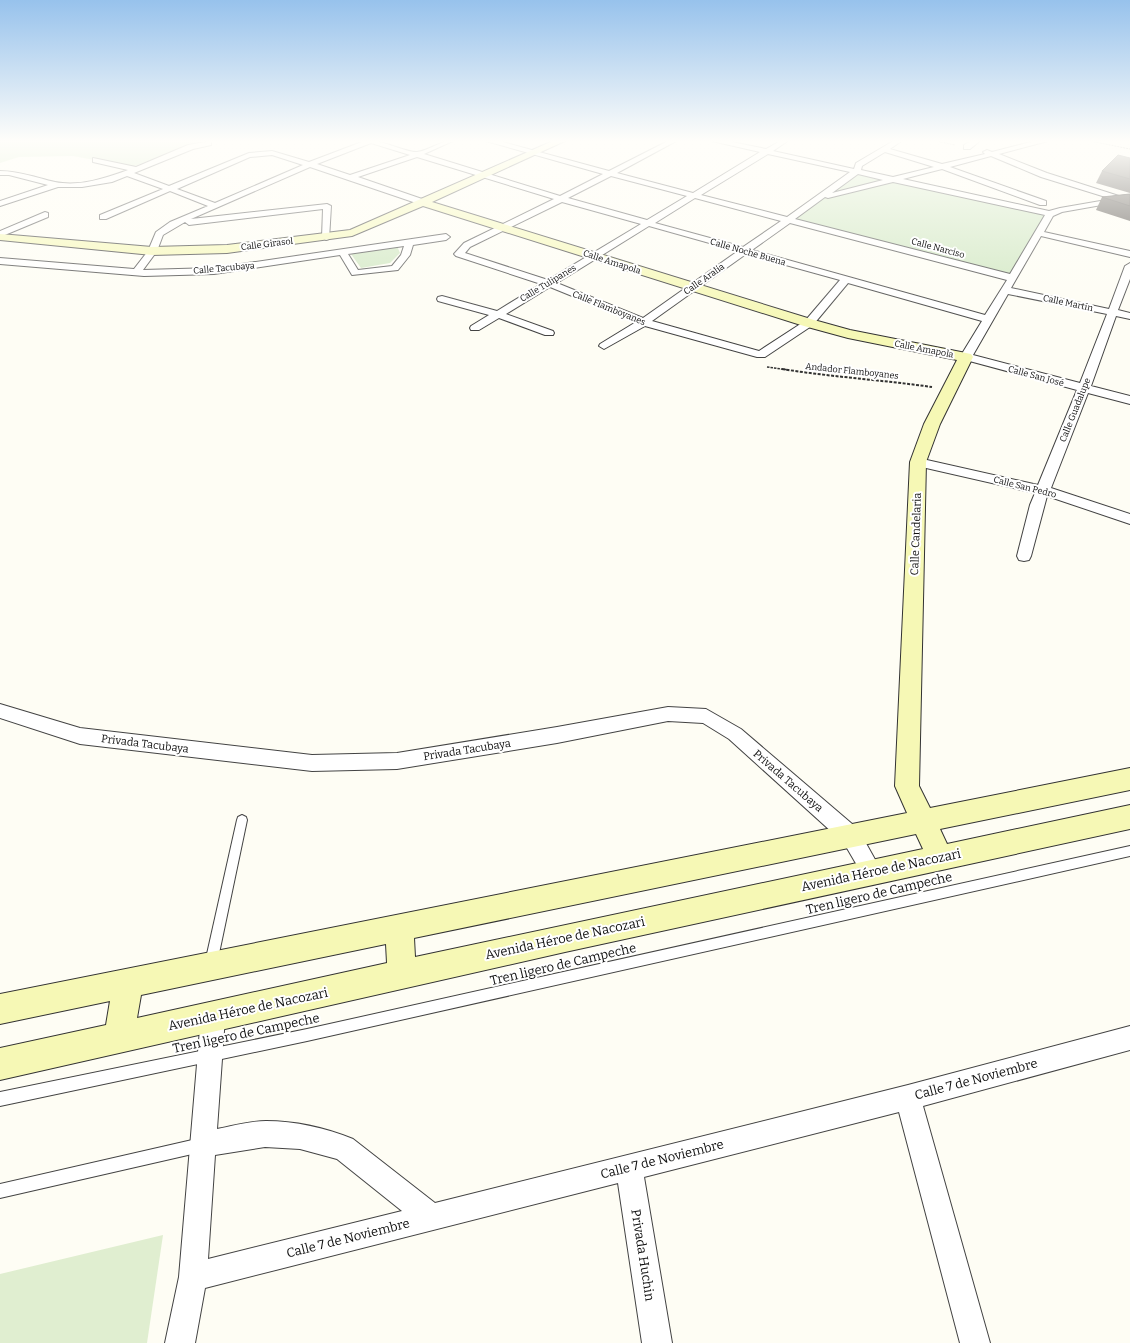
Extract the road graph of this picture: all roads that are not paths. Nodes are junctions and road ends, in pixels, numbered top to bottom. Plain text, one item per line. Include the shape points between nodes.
1 (137, 203) edge
2 (207, 203) edge
3 (219, 203) edge
4 (420, 203) edge
5 (424, 203) edge
6 (553, 203) edge
7 (574, 203) edge
8 (681, 203) edge
9 (721, 203) edge
10 (813, 203) edge
11 (999, 203) edge
12 (1040, 203) edge
13 (1100, 203) edge
14 (214, 205) junction
15 (1060, 210) junction
16 (1050, 214) junction
17 (45, 215) dead end
18 (103, 217) dead end
19 (787, 221) junction
20 (173, 224) junction
21 (648, 224) junction
22 (502, 227) junction
23 (1038, 233) junction
24 (326, 237) junction
25 (446, 237) dead end
26 (2, 238) edge
27 (409, 243) junction
28 (152, 251) junction
29 (745, 251) junction
30 (343, 253) junction
31 (1130, 254) edge
32 (594, 256) junction
33 (0, 261) edge
34 (1130, 266) edge
35 (137, 272) junction
36 (1012, 278) junction
37 (846, 279) junction
38 (549, 283) junction
39 (692, 288) junction
40 (1005, 290) junction
41 (442, 299) dead end
42 (1112, 313) junction
43 (498, 314) junction
44 (1130, 316) edge
45 (988, 319) junction
46 (644, 322) junction
47 (809, 323) junction
48 (475, 328) dead end
49 (549, 333) dead end
50 (604, 346) dead end
51 (966, 357) junction
52 (1084, 388) junction
53 (1130, 400) edge
54 (918, 462) junction
55 (1042, 490) junction
56 (1130, 519) edge
57 (1024, 556) dead end
58 (0, 711) edge
59 (1130, 779) edge
60 (1130, 817) edge
61 (242, 820) dead end
62 (922, 822) junction
63 (851, 836) junction
64 (1130, 850) edge
65 (940, 858) junction
66 (872, 872) junction
67 (399, 928) junction
68 (210, 966) junction
69 (402, 975) junction
70 (128, 983) junction
71 (0, 1009) edge
72 (213, 1017) junction
73 (119, 1037) junction
74 (1130, 1038) edge
75 (210, 1055) junction
76 (0, 1064) edge
77 (908, 1097) junction
78 (0, 1099) edge
79 (204, 1144) junction
80 (630, 1167) junction
81 (0, 1191) edge
82 (431, 1217) junction
83 (193, 1277) junction
84 (180, 1343) edge
85 (657, 1343) edge
86 (975, 1343) edge

1 - 18 street
2 - 14 street
3 - 14 street
4 - 24 street, Calle Girasol via 352,233
5 - 22 street, Calle Amapola
6 - 22 street
7 - 21 street, Calle Noche Buena
8 - 21 street, Calle Tulipanes
9 - 19 street, Calle Narciso
10 - 19 street, Calle Aralia
11 - 16 street
12 - 15 street
13 - 15 street
14 - 20 street
15 - 16 street
16 - 23 street, Calle Candelaria
17 - 26 street
19 - 29 street, Calle Aralia
19 - 36 street, Calle Narciso
20 - 24 street via 327,206
20 - 28 street via 160,234
21 - 29 street, Calle Noche Buena
21 - 32 street, Calle Tulipanes
22 - 32 street, Calle Amapola
22 - 38 street, Calle Flamboyanes via 467,245 459,254
23 - 31 street
23 - 36 street, Calle Candelaria
24 - 28 street, Calle Girasol via 227,249
25 - 27 street, Calle Tacubaya
26 - 28 street, Calle Girasol
27 - 30 street, Calle Tacubaya
27 - 30 street via 405,255 395,268 362,274 355,274
28 - 35 street
29 - 37 street, Calle Noche Buena
29 - 39 street, Calle Aralia
30 - 35 street, Calle Tacubaya via 214,271
32 - 38 street, Calle Tulipanes
32 - 39 street, Calle Amapola
33 - 35 street, Calle Tacubaya
34 - 42 street, Calle Guadalupe
36 - 40 street, Calle Candelaria
37 - 45 street, Calle Noche Buena
37 - 47 street
38 - 43 street, Calle Tulipanes
38 - 46 street, Calle Flamboyanes
39 - 46 street, Calle Aralia
39 - 47 street, Calle Amapola
40 - 42 street, Calle Martín
40 - 45 street, Calle Candelaria
41 - 43 street
42 - 44 street, Calle Martín
42 - 52 street, Calle Guadalupe
43 - 48 street, Calle Tulipanes
43 - 49 street
45 - 51 street, Calle Candelaria
46 - 47 street, Calle Flamboyanes via 762,355
46 - 50 street, Calle Aralia
47 - 51 street, Calle Amapola via 848,334
51 - 52 street, Calle San José
51 - 54 street, Calle Candelaria via 932,424
52 - 53 street, Calle San José
52 - 55 street, Calle Guadalupe
54 - 55 street, Calle San Pedro
54 - 62 street, Calle Candelaria via 907,786
55 - 56 street, Calle San Pedro
55 - 57 street, Calle Guadalupe
58 - 63 street, Privada Tacubaya via 80,736 312,763 397,761 668,714 706,716 735,734
59 - 62 street
60 - 65 street, Avenida Héroe de Nacozari
61 - 68 lane
62 - 63 street
62 - 65 street, Calle Candelaria
63 - 66 street, Privada Tacubaya
63 - 67 street
64 - 75 lane, Tren ligero de Campeche via 307,1036
65 - 66 street, Avenida Héroe de Nacozari
66 - 69 street, Avenida Héroe de Nacozari
67 - 68 street
67 - 69 street
68 - 70 street
69 - 72 street, Avenida Héroe de Nacozari
70 - 71 street
70 - 73 street
72 - 73 street, Avenida Héroe de Nacozari
72 - 75 street
73 - 76 street, Avenida Héroe de Nacozari
74 - 77 street, Calle 7 de Noviembre
75 - 78 lane, Tren ligero de Campeche
75 - 79 street
77 - 80 street, Calle 7 de Noviembre
77 - 86 street
79 - 81 lane
79 - 82 street via 265,1134 300,1136 344,1148
79 - 83 street
80 - 82 street, Calle 7 de Noviembre
80 - 85 street, Privada Huchin
82 - 83 street, Calle 7 de Noviembre
83 - 84 street

